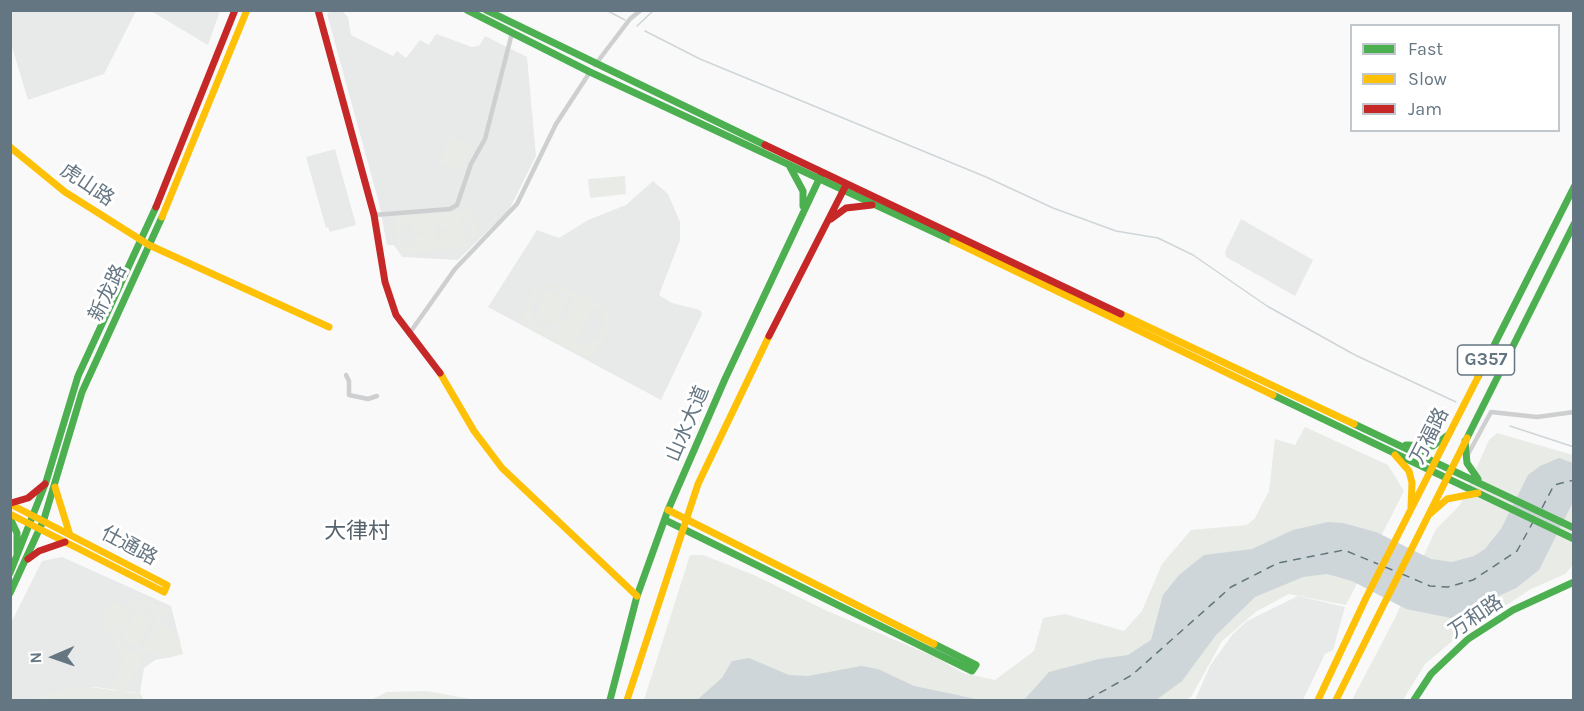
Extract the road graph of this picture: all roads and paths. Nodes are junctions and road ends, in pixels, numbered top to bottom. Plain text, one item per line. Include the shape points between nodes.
1 (235, 10) edge
2 (247, 10) edge
3 (318, 10) edge
4 (467, 10) edge
5 (486, 10) edge
6 (641, 10) edge
7 (512, 33) junction
8 (595, 65) junction
9 (590, 72) junction
10 (10, 147) edge
11 (788, 164) junction
12 (821, 175) junction
13 (847, 182) junction
14 (1574, 187) edge
15 (843, 190) junction
16 (876, 205) junction
17 (802, 213) junction
18 (374, 215) junction
19 (1574, 224) edge
20 (826, 225) junction
21 (141, 239) junction
22 (149, 245) junction
23 (329, 327) dead end
24 (409, 334) junction
25 (346, 375) dead end
26 (377, 396) dead end
27 (1574, 412) edge
28 (1449, 434) junction
29 (1465, 441) junction
30 (1399, 444) junction
31 (1392, 452) junction
32 (1466, 458) junction
33 (1435, 462) junction
34 (1450, 469) junction
35 (1431, 470) junction
36 (1447, 477) junction
37 (46, 482) junction
38 (1484, 484) junction
39 (55, 487) junction
40 (1480, 493) junction
41 (10, 503) edge
42 (668, 510) junction
43 (1411, 510) junction
44 (34, 514) junction
45 (10, 516) edge
46 (1427, 517) junction
47 (44, 519) junction
48 (686, 519) junction
49 (665, 520) junction
50 (30, 524) junction
51 (683, 528) junction
52 (1574, 528) edge
53 (39, 529) junction
54 (69, 532) junction
55 (1574, 539) edge
56 (65, 542) junction
57 (17, 559) junction
58 (26, 561) junction
59 (10, 573) edge
60 (1574, 582) edge
61 (10, 593) edge
62 (637, 596) junction
63 (610, 700) edge
64 (627, 700) edge
65 (1318, 700) edge
66 (1336, 700) edge
67 (1414, 700) edge

1 - 21 main road, 新龙路
2 - 22 main road, 新龙路
3 - 18 main road
4 - 7 main road
5 - 8 main road
6 - 8 street
7 - 9 main road
7 - 18 street via 485,140 471,164 457,205 450,209
8 - 9 street
8 - 12 main road
9 - 11 main road
9 - 24 street via 556,124 514,208 463,260
10 - 21 main road, 虎山路 via 65,192
11 - 12 main road
11 - 17 main road via 803,191
12 - 13 main road
12 - 15 main road
12 - 17 main road, 山水大道
13 - 15 main road, 山水大道
13 - 30 main road
14 - 28 main road, 万福路 / G357
15 - 16 main road
15 - 20 main road, 山水大道
16 - 20 main road via 846,208
16 - 31 main road
17 - 42 main road, 山水大道
18 - 24 main road via 389,296
19 - 29 main road, 万福路 / G357
20 - 48 main road, 山水大道 via 726,421
21 - 22 main road, 虎山路
21 - 37 main road, 新龙路 via 78,376
22 - 23 main road, 虎山路
22 - 39 main road, 新龙路 via 82,392
24 - 62 main road via 446,381 474,431 502,468
25 - 26 street via 349,395 368,399
27 - 32 street via 1537,417 1491,412
28 - 30 main road via 1433,446
28 - 33 main road, 万福路 / G357
29 - 32 main road
29 - 34 main road, 万福路 / G357
30 - 33 main road
31 - 35 main road
31 - 43 main road via 1411,477
32 - 38 main road via 1471,471
33 - 34 main road
33 - 35 main road, 万福路 / G357
34 - 36 main road, 万福路 / G357
34 - 38 main road
35 - 36 main road
35 - 43 main road, 万福路 / G357
36 - 40 main road
36 - 46 main road, 万福路 / G357
37 - 41 main road via 28,498
37 - 44 main road, 新龙路
38 - 52 main road
39 - 47 main road, 新龙路
39 - 54 main road
40 - 46 main road via 1447,500
40 - 55 main road
41 - 44 main road, 仕通路
42 - 48 main road
42 - 49 main road, 山水大道
43 - 65 main road, 万福路 / G357
44 - 47 main road, 仕通路
44 - 50 main road, 新龙路
45 - 50 main road, 仕通路
45 - 57 main road via 17,533
46 - 66 main road, 万福路 / G357
47 - 53 main road, 新龙路
47 - 54 main road, 仕通路
48 - 51 main road, 山水大道
48 - 51 main road via 976,665 972,671
49 - 51 main road
49 - 62 main road, 山水大道
50 - 53 main road, 仕通路
50 - 57 main road, 新龙路
51 - 64 main road, 山水大道
53 - 56 main road, 仕通路
53 - 58 main road, 新龙路
54 - 56 main road, 仕通路 via 167,585 164,592
56 - 58 main road via 39,551
57 - 59 main road, 新龙路
58 - 61 main road, 新龙路
60 - 67 main road, 万和路 via 1497,619 1468,639 1431,674
62 - 63 main road, 山水大道

